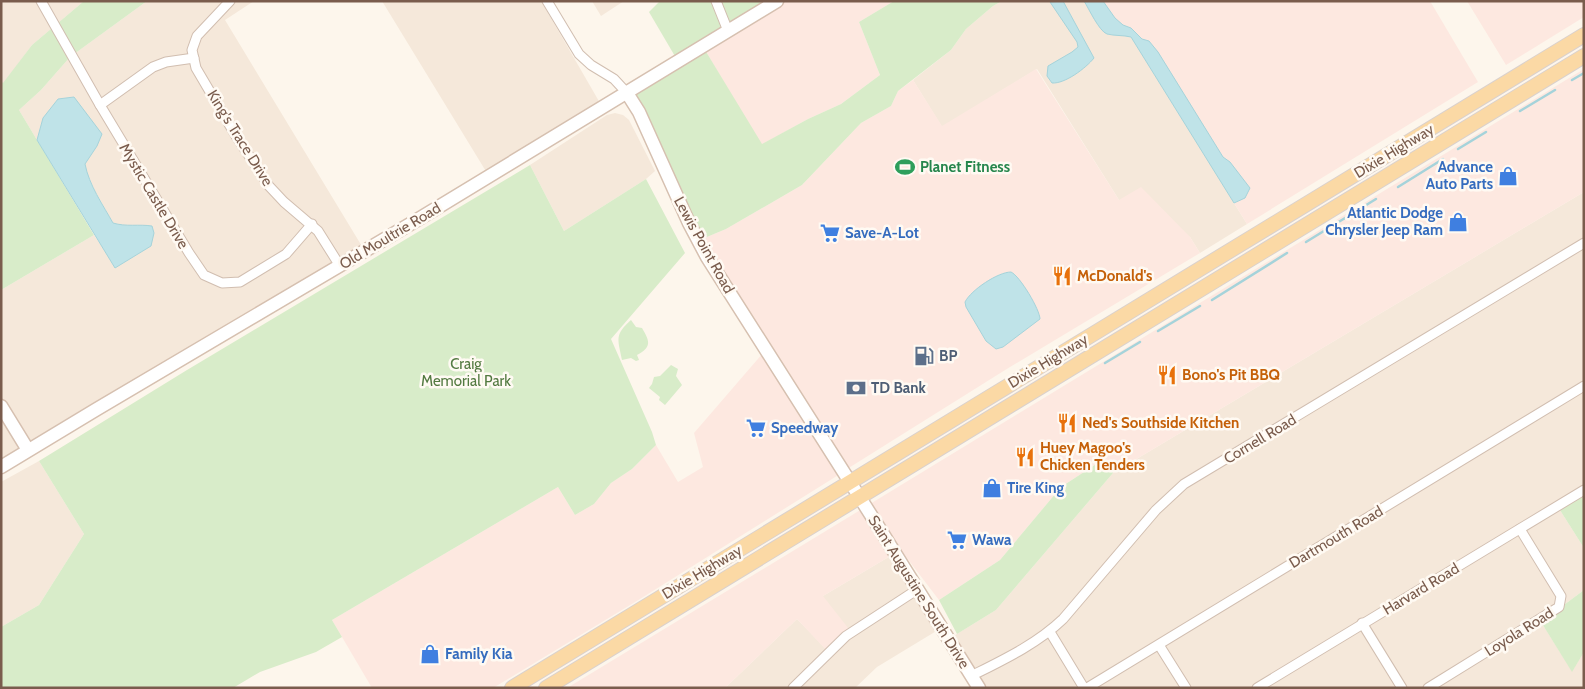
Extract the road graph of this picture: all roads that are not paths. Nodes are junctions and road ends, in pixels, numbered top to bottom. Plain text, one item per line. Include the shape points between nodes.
1 (41, 1) edge
2 (230, 1) edge
3 (547, 1) edge
4 (716, 1) edge
5 (777, 1) edge
6 (728, 31) junction
7 (1582, 39) edge
8 (1584, 56) edge
9 (194, 58) junction
10 (627, 93) junction
11 (100, 105) junction
12 (1424, 132) junction
13 (1434, 148) junction
14 (312, 224) junction
15 (1584, 243) edge
16 (340, 266) junction
17 (1133, 309) junction
18 (1142, 325) junction
19 (1584, 386) edge
20 (1, 406) edge
21 (28, 450) junction
22 (1, 467) edge
23 (850, 481) junction
24 (1584, 490) edge
25 (859, 496) junction
26 (1520, 529) junction
27 (918, 588) junction
28 (1362, 623) junction
29 (1050, 632) junction
30 (1159, 644) junction
31 (574, 650) junction
32 (583, 665) junction
33 (972, 676) junction
34 (512, 688) edge
35 (546, 688) edge
36 (793, 688) edge
37 (978, 688) edge
38 (1086, 688) edge
39 (1186, 688) edge
40 (1257, 688) edge
41 (1402, 688) edge
42 (1428, 688) edge

1 - 11 street, Mystic Castle Drive
2 - 9 street via 197,36 192,50
3 - 10 street, Lewis Point Road via 585,60 614,79
4 - 6 street
5 - 6 main road, Old Moultrie Road
6 - 10 main road, Old Moultrie Road
7 - 12 main road, Dixie Highway
8 - 13 main road, Dixie Highway
9 - 11 street via 154,67
9 - 14 street, King's Trace Drive via 196,68 269,186
10 - 16 main road, Old Moultrie Road
10 - 23 main road, Lewis Point Road via 707,257
11 - 14 street, Mystic Castle Drive via 204,275 222,283 240,282 286,254
12 - 13 street
12 - 17 main road, Dixie Highway
13 - 18 main road, Dixie Highway
14 - 16 street, King's Trace Drive
15 - 29 street, Cornell Road via 1184,484 1156,510
16 - 21 main road, Old Moultrie Road
17 - 18 street
17 - 23 main road, Dixie Highway
18 - 25 main road, Dixie Highway
19 - 30 street, Dartmouth Road
20 - 21 main road
21 - 22 main road, Old Moultrie Road
23 - 25 main road, Lewis Point Road
23 - 31 main road, Dixie Highway
24 - 26 street, Harvard Road
25 - 27 main road, Saint Augustine South Drive
25 - 32 main road, Dixie Highway
26 - 28 street, Harvard Road
26 - 42 street, Loyola Road via 1561,596 1559,608
27 - 33 main road, Saint Augustine South Drive
27 - 36 street via 846,636
28 - 40 street, Harvard Road
28 - 41 street
29 - 33 street, Cornell Road
29 - 38 street
30 - 38 street, Dartmouth Road
30 - 39 street
31 - 32 main road
31 - 34 main road, Dixie Highway
32 - 35 main road, Dixie Highway
33 - 37 main road, Saint Augustine South Drive

